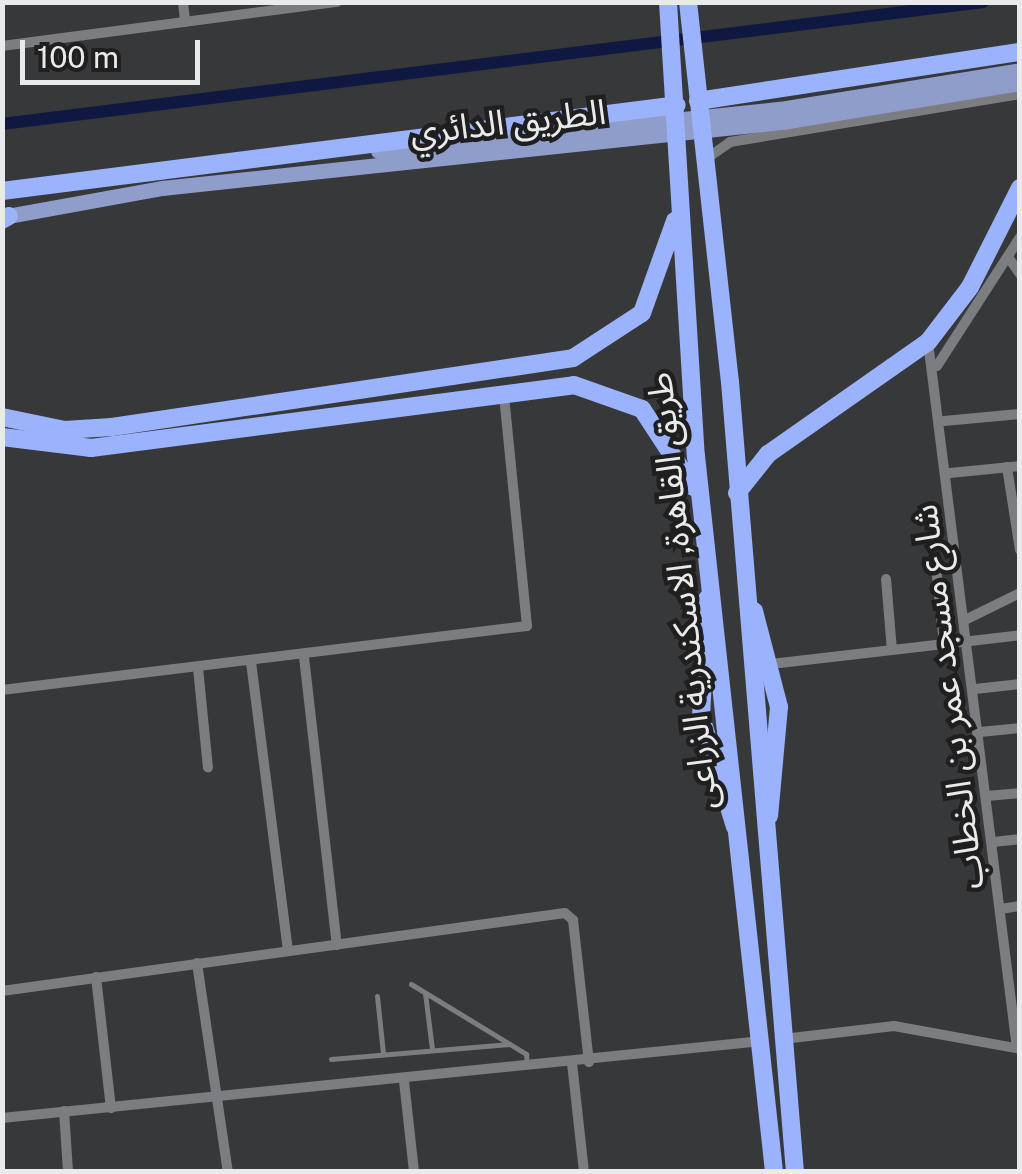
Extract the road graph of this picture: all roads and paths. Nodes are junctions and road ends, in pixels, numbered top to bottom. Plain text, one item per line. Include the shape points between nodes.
1 (183, 2) edge
2 (337, 2) edge
3 (668, 2) edge
4 (688, 2) edge
5 (304, 5) edge
6 (185, 22) junction
7 (2, 46) edge
8 (1017, 58) edge
9 (1020, 82) edge
10 (1020, 94) edge
11 (698, 98) junction
12 (677, 102) junction
13 (703, 164) junction
14 (316, 165) junction
15 (680, 186) junction
16 (1020, 188) edge
17 (2, 190) edge
18 (4, 213) edge
19 (1020, 238) edge
20 (1008, 257) junction
21 (1020, 274) edge
22 (928, 342) junction
23 (936, 367) junction
24 (376, 390) junction
25 (504, 393) junction
26 (379, 410) junction
27 (1020, 414) edge
28 (2, 417) edge
29 (944, 420) junction
30 (2, 437) edge
31 (1013, 466) edge
32 (950, 473) junction
33 (737, 493) junction
34 (701, 512) junction
35 (1020, 550) edge
36 (937, 576) dead end
37 (886, 579) dead end
38 (744, 584) junction
39 (1020, 594) edge
40 (967, 619) junction
41 (1020, 635) edge
42 (970, 641) junction
43 (944, 644) junction
44 (892, 650) junction
45 (304, 658) junction
46 (251, 662) junction
47 (771, 664) junction
48 (198, 668) junction
49 (1020, 684) edge
50 (975, 689) junction
51 (2, 690) edge
52 (1020, 728) edge
53 (980, 732) junction
54 (208, 768) dead end
55 (1020, 793) edge
56 (987, 796) junction
57 (1020, 839) edge
58 (764, 840) junction
59 (992, 842) junction
60 (1020, 906) edge
61 (1001, 908) junction
62 (337, 945) junction
63 (288, 951) junction
64 (197, 962) junction
65 (1013, 964) edge
66 (96, 977) junction
67 (411, 984) dead end
68 (2, 991) edge
69 (425, 993) junction
70 (377, 996) dead end
71 (782, 1039) junction
72 (762, 1041) junction
73 (509, 1044) junction
74 (1018, 1048) edge
75 (432, 1049) junction
76 (383, 1054) junction
77 (331, 1059) dead end
78 (589, 1062) junction
79 (572, 1064) junction
80 (528, 1068) junction
81 (404, 1081) junction
82 (219, 1098) junction
83 (111, 1108) junction
84 (64, 1112) junction
85 (2, 1118) edge
86 (68, 1172) edge
87 (228, 1172) edge
88 (414, 1172) edge
89 (584, 1172) edge
90 (774, 1172) edge
91 (795, 1172) edge

1 - 6 street
2 - 5 street
3 - 12 highway, طريق القاهرة, الاسكندرية الزراعى
4 - 11 highway, طريق القاهرة, الاسكندرية الزراعى
5 - 6 street
6 - 7 street
8 - 11 highway
8 - 14 main road, الطريق الدائري via 780,110
9 - 14 main road, الطريق الدائري via 782,122
10 - 13 street via 730,142
11 - 13 highway, طريق القاهرة, الاسكندرية الزراعى
12 - 15 highway, طريق القاهرة, الاسكندرية الزراعى
12 - 17 highway
13 - 33 highway, طريق القاهرة, الاسكندرية الزراعى
14 - 18 main road, الطريق الدائري
15 - 24 highway via 656,289 622,332 573,358
15 - 34 highway, طريق القاهرة, الاسكندرية الزراعى
16 - 22 highway via 970,287
19 - 20 street
20 - 21 street
20 - 23 street
22 - 23 street, شارع مسجد عمر بن الخطاب
22 - 33 highway via 768,454
23 - 29 street, شارع مسجد عمر بن الخطاب
24 - 26 highway
24 - 28 highway via 86,429
25 - 26 highway
25 - 34 highway via 574,386 632,403 674,446
25 - 45 street via 528,624
26 - 30 highway via 70,450
27 - 29 street
29 - 32 street, شارع مسجد عمر بن الخطاب
31 - 32 street
31 - 35 street
32 - 40 street, شارع مسجد عمر بن الخطاب
33 - 38 highway, طريق القاهرة, الاسكندرية الزراعى
34 - 72 highway, طريق القاهرة, الاسكندرية الزراعى via 710,584 701,717 744,845
36 - 43 street
37 - 44 street
38 - 47 highway
38 - 58 highway, طريق القاهرة, الاسكندرية الزراعى
39 - 40 street
40 - 42 street, شارع مسجد عمر بن الخطاب
41 - 42 street
42 - 43 street
42 - 50 street, شارع مسجد عمر بن الخطاب
43 - 44 street
44 - 47 street
45 - 46 street
45 - 62 street
46 - 48 street
46 - 63 street
47 - 58 highway via 780,730
48 - 51 street
48 - 54 street
49 - 50 street
50 - 53 street, شارع مسجد عمر بن الخطاب
52 - 53 street
53 - 56 street, شارع مسجد عمر بن الخطاب
55 - 56 street
56 - 59 street, شارع مسجد عمر بن الخطاب
57 - 59 street
58 - 71 highway, طريق القاهرة, الاسكندرية الزراعى
59 - 61 street, شارع مسجد عمر بن الخطاب
60 - 61 street
61 - 65 street, شارع مسجد عمر بن الخطاب
62 - 63 street
62 - 78 street via 570,914
63 - 64 street
64 - 66 street
64 - 82 street
65 - 74 street, شارع مسجد عمر بن الخطاب
66 - 68 street
66 - 83 street
67 - 69 lane
69 - 73 lane
69 - 75 lane
70 - 76 lane
71 - 74 street via 894,1026
71 - 91 highway, طريق القاهرة, الاسكندرية الزراعى
72 - 78 street
72 - 90 highway, طريق القاهرة, الاسكندرية الزراعى
73 - 75 lane
73 - 80 lane via 526,1054
75 - 76 lane
76 - 77 lane
78 - 79 street
79 - 80 street
79 - 89 street
80 - 81 street
81 - 82 street
81 - 88 street
82 - 83 street
82 - 87 street
83 - 84 street
84 - 85 street
84 - 86 street

